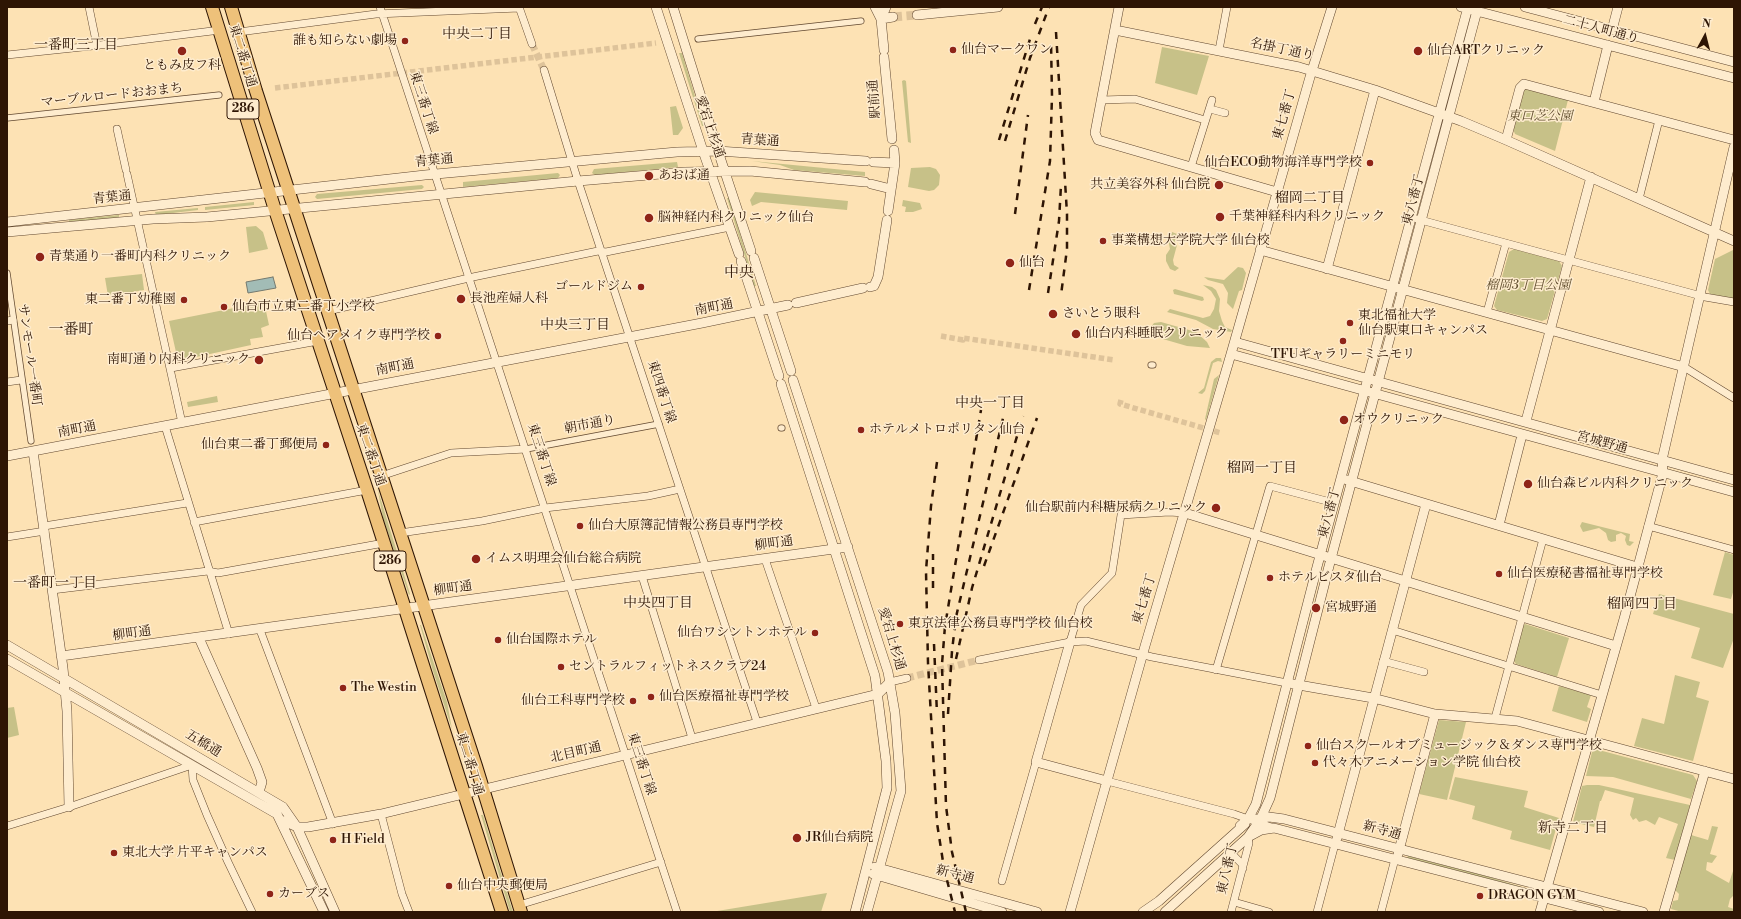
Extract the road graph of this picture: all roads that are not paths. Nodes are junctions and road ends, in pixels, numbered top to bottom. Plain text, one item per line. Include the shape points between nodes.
1 (89, 7) edge
2 (212, 7) edge
3 (231, 7) edge
4 (380, 7) edge
5 (656, 7) edge
6 (673, 7) edge
7 (875, 7) edge
8 (886, 7) edge
9 (998, 7) edge
10 (1119, 7) edge
11 (1227, 7) edge
12 (1332, 7) edge
13 (1525, 7) edge
14 (1618, 7) edge
15 (519, 8) edge
16 (1465, 8) edge
17 (1478, 9) edge
18 (382, 14) junction
19 (917, 15) tunnel mouth
20 (893, 18) tunnel mouth
21 (881, 19) junction
22 (861, 21) dead end
23 (220, 30) junction
24 (1115, 30) junction
25 (1612, 30) junction
26 (239, 32) junction
27 (698, 39) dead end
28 (532, 44) tunnel mouth
29 (1608, 45) junction
30 (97, 46) junction
31 (1219, 50) junction
32 (7, 55) edge
33 (1734, 62) edge
34 (544, 70) tunnel mouth
35 (1312, 70) junction
36 (1734, 78) edge
37 (1375, 90) junction
38 (219, 95) dead end
39 (1102, 100) junction
40 (1212, 100) dead end
41 (1594, 102) junction
42 (1210, 108) junction
43 (1225, 113) dead end
44 (1439, 113) junction
45 (1449, 117) junction
46 (7, 118) edge
47 (1205, 120) junction
48 (1659, 120) junction
49 (117, 129) dead end
50 (892, 139) dead end
51 (1506, 140) junction
52 (1734, 140) edge
53 (1734, 146) edge
54 (718, 150) junction
55 (894, 150) dead end
56 (703, 151) junction
57 (573, 161) junction
58 (895, 163) junction
59 (1191, 167) junction
60 (710, 171) junction
61 (724, 171) junction
62 (434, 174) junction
63 (1591, 177) junction
64 (578, 180) junction
65 (891, 189) junction
66 (288, 190) junction
67 (1277, 192) junction
68 (270, 193) junction
69 (441, 194) junction
70 (1639, 199) junction
71 (135, 208) junction
72 (294, 208) junction
73 (275, 210) junction
74 (1412, 218) junction
75 (138, 220) junction
76 (1422, 220) junction
77 (7, 222) edge
78 (730, 227) junction
79 (1714, 231) junction
80 (7, 232) edge
81 (1734, 241) edge
82 (1506, 243) junction
83 (1260, 250) junction
84 (603, 251) junction
85 (1569, 260) junction
86 (1328, 268) junction
87 (7, 273) edge
88 (469, 278) junction
89 (1392, 286) junction
90 (1404, 289) junction
91 (1700, 295) junction
92 (1734, 302) edge
93 (770, 309) junction
94 (328, 311) junction
95 (758, 312) junction
96 (1487, 312) junction
97 (10, 320) edge
98 (1551, 329) junction
99 (631, 337) junction
100 (318, 341) junction
101 (1235, 342) junction
102 (1231, 354) junction
103 (497, 363) junction
104 (1684, 367) junction
105 (170, 368) junction
106 (1368, 379) junction
107 (21, 380) junction
108 (1379, 381) junction
109 (7, 382) edge
110 (353, 390) junction
111 (1365, 390) junction
112 (1376, 393) junction
113 (334, 394) junction
114 (1734, 398) edge
115 (1526, 421) junction
116 (182, 422) junction
117 (659, 424) junction
118 (164, 426) junction
119 (1522, 435) junction
120 (31, 441) dead end
121 (526, 449) junction
122 (33, 451) junction
123 (7, 456) edge
124 (1662, 460) junction
125 (1663, 473) junction
126 (381, 476) junction
127 (1341, 478) junction
128 (1734, 480) edge
129 (1352, 481) junction
130 (680, 489) junction
131 (367, 490) junction
132 (1734, 492) edge
133 (188, 502) junction
134 (1334, 503) junction
135 (1426, 504) junction
136 (545, 508) junction
137 (1185, 513) junction
138 (194, 522) junction
139 (1499, 525) junction
140 (1648, 526) junction
141 (44, 529) junction
142 (400, 533) junction
143 (1256, 535) junction
144 (7, 536) edge
145 (1543, 539) junction
146 (384, 543) junction
147 (848, 547) junction
148 (834, 548) junction
149 (1734, 550) edge
150 (1320, 554) junction
151 (1331, 558) junction
152 (765, 559) junction
153 (705, 567) junction
154 (1637, 567) junction
155 (208, 571) junction
156 (642, 576) junction
157 (1405, 580) junction
158 (570, 586) junction
159 (52, 590) junction
160 (424, 607) junction
161 (405, 609) junction
162 (1521, 617) junction
163 (260, 630) junction
164 (1392, 630) junction
165 (229, 634) junction
166 (199, 638) junction
167 (1070, 642) junction
168 (7, 645) edge
169 (1616, 646) junction
170 (1143, 654) junction
171 (61, 656) junction
172 (979, 660) tunnel mouth
173 (1383, 661) junction
174 (8, 662) edge
175 (1509, 666) junction
176 (1216, 670) junction
177 (1424, 672) dead end
178 (64, 678) junction
179 (908, 678) tunnel mouth
180 (890, 682) junction
181 (1287, 683) junction
182 (1298, 685) junction
183 (65, 692) junction
184 (878, 694) junction
185 (1602, 695) junction
186 (1374, 698) junction
187 (816, 708) junction
188 (1435, 714) junction
189 (1495, 718) junction
190 (757, 722) junction
191 (692, 738) junction
192 (1589, 740) junction
193 (625, 755) junction
194 (1036, 762) junction
195 (192, 765) junction
196 (1705, 771) junction
197 (1734, 779) edge
198 (1107, 781) junction
199 (482, 788) junction
200 (259, 792) junction
201 (464, 793) junction
202 (1270, 798) junction
203 (69, 807) junction
204 (381, 814) junction
205 (281, 820) junction
206 (1255, 820) junction
207 (1284, 820) junction
208 (333, 824) junction
209 (7, 826) edge
210 (297, 827) junction
211 (1274, 828) junction
212 (1338, 833) junction
213 (1248, 837) junction
214 (1335, 844) junction
215 (1399, 849) junction
216 (1230, 852) junction
217 (1395, 859) junction
218 (661, 862) junction
219 (1242, 868) junction
220 (867, 869) junction
221 (879, 872) junction
222 (1002, 881) dead end
223 (1547, 887) junction
224 (1544, 897) junction
225 (1234, 902) junction
226 (520, 909) edge
227 (1594, 911) edge
228 (252, 912) edge
229 (324, 912) edge
230 (335, 912) edge
231 (409, 912) edge
232 (502, 912) edge
233 (677, 912) edge
234 (855, 912) edge
235 (867, 912) edge
236 (1002, 912) edge
237 (1036, 912) edge
238 (1070, 912) edge
239 (1143, 912) edge
240 (1165, 912) edge
241 (1231, 912) edge
242 (1269, 912) edge
243 (1317, 912) edge
244 (1381, 912) edge
245 (1540, 912) edge
246 (1643, 912) edge
247 (1664, 912) edge

1 - 30 street
2 - 23 highway, 東二番丁通 / 286
3 - 26 highway, 東二番丁通 / 286
4 - 18 street, 東三番丁線
5 - 56 street, 愛宕上杉通
6 - 54 street, 愛宕上杉通
7 - 21 street, 駅前通
8 - 21 street, 駅前通
9 - 19 street
10 - 24 street
11 - 31 street
12 - 35 street, 東七番丁
13 - 25 street, 二十人町通り
14 - 25 street
15 - 18 street
15 - 28 street
16 - 17 street, 二十人町通り
16 - 44 street, 東八番丁
17 - 29 street, 二十人町通り
17 - 45 street, 東八番丁
18 - 26 street
18 - 62 street, 東三番丁線
20 - 21 street
21 - 50 street, 駅前通
22 - 27 street
23 - 30 street
23 - 68 highway, 東二番丁通 / 286
24 - 31 street, 名掛丁通り
24 - 39 street
25 - 33 street, 二十人町通り
26 - 66 highway, 東二番丁通 / 286
29 - 36 street, 二十人町通り
29 - 41 street
30 - 32 street
31 - 35 street, 名掛丁通り
34 - 57 street, 東四番丁線
35 - 37 street, 名掛丁通り
35 - 67 street, 東七番丁
37 - 44 street, 名掛丁通り
37 - 86 street
38 - 46 street, マーブルロードおおまち
39 - 47 street via 1135,99
39 - 59 street via 1095,133 1098,140
40 - 42 street
41 - 48 street
41 - 51 street via 1524,84 1520,88
42 - 43 street
42 - 47 street
44 - 45 street, 名掛丁通り
44 - 74 street, 東八番丁
45 - 51 street, 名掛丁通り
45 - 76 street, 東八番丁
47 - 59 street
48 - 52 street
48 - 70 street
49 - 71 street
51 - 63 street, 名掛丁通り
53 - 79 street
54 - 56 street, 青葉通
54 - 58 street, 青葉通
54 - 61 street, 愛宕上杉通
55 - 58 street
56 - 57 street, 青葉通
56 - 60 street, 愛宕上杉通
57 - 62 street, 青葉通
57 - 64 street, 東四番丁線
58 - 65 street
59 - 67 street
60 - 61 street, 青葉通
60 - 64 street, 青葉通
60 - 78 street, 愛宕上杉通
61 - 65 street, 青葉通 via 750,171 868,183
61 - 93 street, 愛宕上杉通
62 - 66 street, 青葉通
62 - 69 street, 東三番丁線
63 - 70 street, 名掛丁通り
63 - 85 street
64 - 69 street, 青葉通
64 - 84 street, 東四番丁線
65 - 93 street, 南町通 via 878,277 874,286
66 - 68 street, 青葉通
66 - 72 highway, 東二番丁通 / 286
67 - 83 street, 東七番丁
68 - 71 street, 青葉通
68 - 73 highway, 東二番丁通 / 286
69 - 72 street, 青葉通
69 - 88 street, 東三番丁線
70 - 79 street, 名掛丁通り
71 - 75 street
71 - 77 street, 青葉通
72 - 73 street, 青葉通
72 - 94 highway, 東二番丁通 / 286
73 - 75 street, 青葉通 via 207,217
73 - 100 highway, 東二番丁通 / 286
74 - 76 street
74 - 89 street, 東八番丁
75 - 80 street, 青葉通
75 - 105 street
76 - 82 street
76 - 90 street, 東八番丁
78 - 84 street
78 - 95 street, 愛宕上杉通
79 - 81 street, 名掛丁通り
79 - 91 street
82 - 85 street
82 - 96 street
83 - 86 street
83 - 101 street, 東七番丁
84 - 88 street
84 - 99 street, 東四番丁線
85 - 91 street
85 - 98 street
86 - 89 street
87 - 97 street, サンモール一番町
88 - 94 street
88 - 103 street, 東三番丁線
89 - 90 street
89 - 106 street, 東八番丁
90 - 96 street
90 - 108 street, 東八番丁
91 - 92 street
91 - 104 street
93 - 95 street, 南町通
93 - 147 street, 愛宕上杉通
94 - 110 highway, 東二番丁通 / 286
95 - 99 street, 南町通
95 - 148 street, 愛宕上杉通
96 - 98 street
97 - 107 street, サンモール一番町
98 - 104 street
98 - 115 street
99 - 103 street, 南町通
99 - 117 street, 東四番丁線
100 - 105 street
100 - 113 highway, 東二番丁通 / 286
101 - 102 street, 東七番丁
101 - 106 street, 宮城野通
102 - 111 street, 宮城野通
102 - 137 street, 東七番丁
103 - 110 street, 南町通
103 - 121 street, 東三番丁線
104 - 114 street
104 - 124 street
105 - 116 street
106 - 108 street, 宮城野通
106 - 111 street, 東八番丁
107 - 109 street
107 - 120 street, サンモール一番町
108 - 112 street, 東八番丁
108 - 115 street, 宮城野通
110 - 113 street, 南町通
110 - 126 highway, 東二番丁通 / 286
111 - 112 street, 宮城野通
111 - 127 street, 東八番丁
112 - 119 street, 宮城野通
112 - 129 street, 東八番丁
113 - 116 street, 南町通
113 - 131 highway, 東二番丁通 / 286
115 - 124 street, 宮城野通
116 - 118 street, 南町通
117 - 121 street, 朝市通り
117 - 130 street, 東四番丁線
118 - 122 street, 南町通
118 - 133 street
119 - 125 street, 宮城野通
119 - 139 street
121 - 126 street via 451,453
121 - 136 street, 東三番丁線
122 - 123 street, 南町通
122 - 141 street
124 - 125 street
124 - 128 street, 宮城野通
125 - 132 street, 宮城野通
125 - 140 street
126 - 142 highway, 東二番丁通 / 286
127 - 129 street
127 - 134 street, 東八番丁
129 - 135 street
129 - 151 street, 東八番丁
130 - 136 street via 648,496
130 - 153 street, 東四番丁線
131 - 138 street
131 - 146 highway, 東二番丁通 / 286
133 - 138 street
133 - 141 street
134 - 143 street via 1270,486
134 - 150 street, 東八番丁
135 - 139 street
135 - 157 street
136 - 142 street
136 - 158 street, 東三番丁線
137 - 143 street
137 - 167 street via 1121,515 1112,573 1081,605
137 - 170 street, 東七番丁
138 - 155 street
139 - 145 street
140 - 149 street
140 - 154 street
141 - 144 street
141 - 159 street
142 - 160 highway, 東二番丁通 / 286
143 - 150 street
143 - 176 street
145 - 154 street
145 - 162 street
146 - 155 street via 218,572
146 - 161 highway, 東二番丁通 / 286
147 - 148 street, 柳町通
147 - 180 street, 愛宕上杉通
148 - 152 street, 柳町通
148 - 184 street, 愛宕上杉通 via 875,676
150 - 151 street
150 - 181 street, 東八番丁
151 - 157 street
151 - 182 street, 東八番丁
152 - 153 street, 柳町通
152 - 187 street
153 - 156 street, 柳町通
153 - 190 street, 東四番丁線
154 - 169 street
155 - 159 street
155 - 165 street
156 - 158 street, 柳町通
156 - 191 street
157 - 162 street
157 - 164 street
158 - 160 street, 柳町通
158 - 193 street, 東三番丁線
159 - 171 street
160 - 161 street, 柳町通
160 - 199 highway, 東二番丁通 / 286
161 - 163 street, 柳町通
161 - 201 highway, 東二番丁通 / 286
162 - 169 street
162 - 175 street
163 - 165 street, 柳町通
163 - 208 street
164 - 173 street
164 - 175 street
165 - 166 street, 柳町通
166 - 171 street, 柳町通
166 - 200 street via 257,768 262,782
167 - 170 street via 1086,641
167 - 172 street
167 - 194 street
168 - 178 street, 五橋通
169 - 185 street
170 - 176 street
170 - 198 street, 東七番丁
171 - 178 street
173 - 177 street
173 - 186 street
174 - 183 street, 五橋通
175 - 185 street
175 - 189 street
176 - 181 street
178 - 183 street
178 - 200 street, 五橋通
179 - 180 street
180 - 184 street
180 - 221 street, 愛宕上杉通 via 901,791
181 - 182 street
181 - 206 street, 東八番丁 via 1256,804
182 - 186 street
182 - 202 street, 東八番丁
183 - 195 street, 五橋通
183 - 203 street
184 - 187 street, 北目町通
184 - 220 street, 愛宕上杉通 via 887,788
185 - 192 street
186 - 188 street
186 - 212 street
187 - 190 street, 北目町通
188 - 189 street
188 - 215 street
189 - 192 street via 1517,721
190 - 191 street, 北目町通
191 - 193 street, 北目町通
192 - 196 street
192 - 223 street
193 - 199 street, 北目町通
193 - 218 street, 東三番丁線
194 - 198 street
194 - 222 street
195 - 203 street
195 - 205 street, 五橋通 via 277,814
195 - 228 street via 193,780 207,815
196 - 197 street
196 - 247 street
198 - 206 street
198 - 238 street, 東七番丁
199 - 201 street, 北目町通
199 - 226 highway, 東二番丁通 / 286
200 - 210 street, 五橋通 via 283,807
201 - 204 street, 北目町通
201 - 232 highway, 東二番丁通 / 286
202 - 206 street, 東八番丁
202 - 207 street via 1274,810
203 - 209 street
204 - 208 street, 北目町通
204 - 231 street
205 - 210 street, 北目町通
205 - 229 street, 五橋通
206 - 207 street, 新寺通
206 - 211 street
206 - 213 street, 東八番丁
206 - 239 street, 東八番丁 via 1240,826 1159,901
207 - 212 street, 新寺通
208 - 210 street, 北目町通
210 - 230 street, 五橋通
211 - 213 street via 1261,830
211 - 214 street, 新寺通
212 - 214 street
212 - 215 street, 新寺通
213 - 216 street
213 - 219 street, 東八番丁 via 1249,843
214 - 217 street, 新寺通
214 - 243 street
215 - 217 street
215 - 223 street, 新寺通
216 - 219 street via 1242,864
216 - 240 street
217 - 224 street, 新寺通
217 - 244 street
218 - 226 street
218 - 233 street, 東三番丁線
219 - 225 street, 東八番丁
220 - 221 street, 新寺通
220 - 234 street, 愛宕上杉通
221 - 235 street, 愛宕上杉通
221 - 236 street, 新寺通
221 - 237 street, 新寺通
223 - 224 street
223 - 246 street, 新寺通
224 - 227 street, 新寺通
224 - 245 street
225 - 241 street, 東八番丁
225 - 242 street

